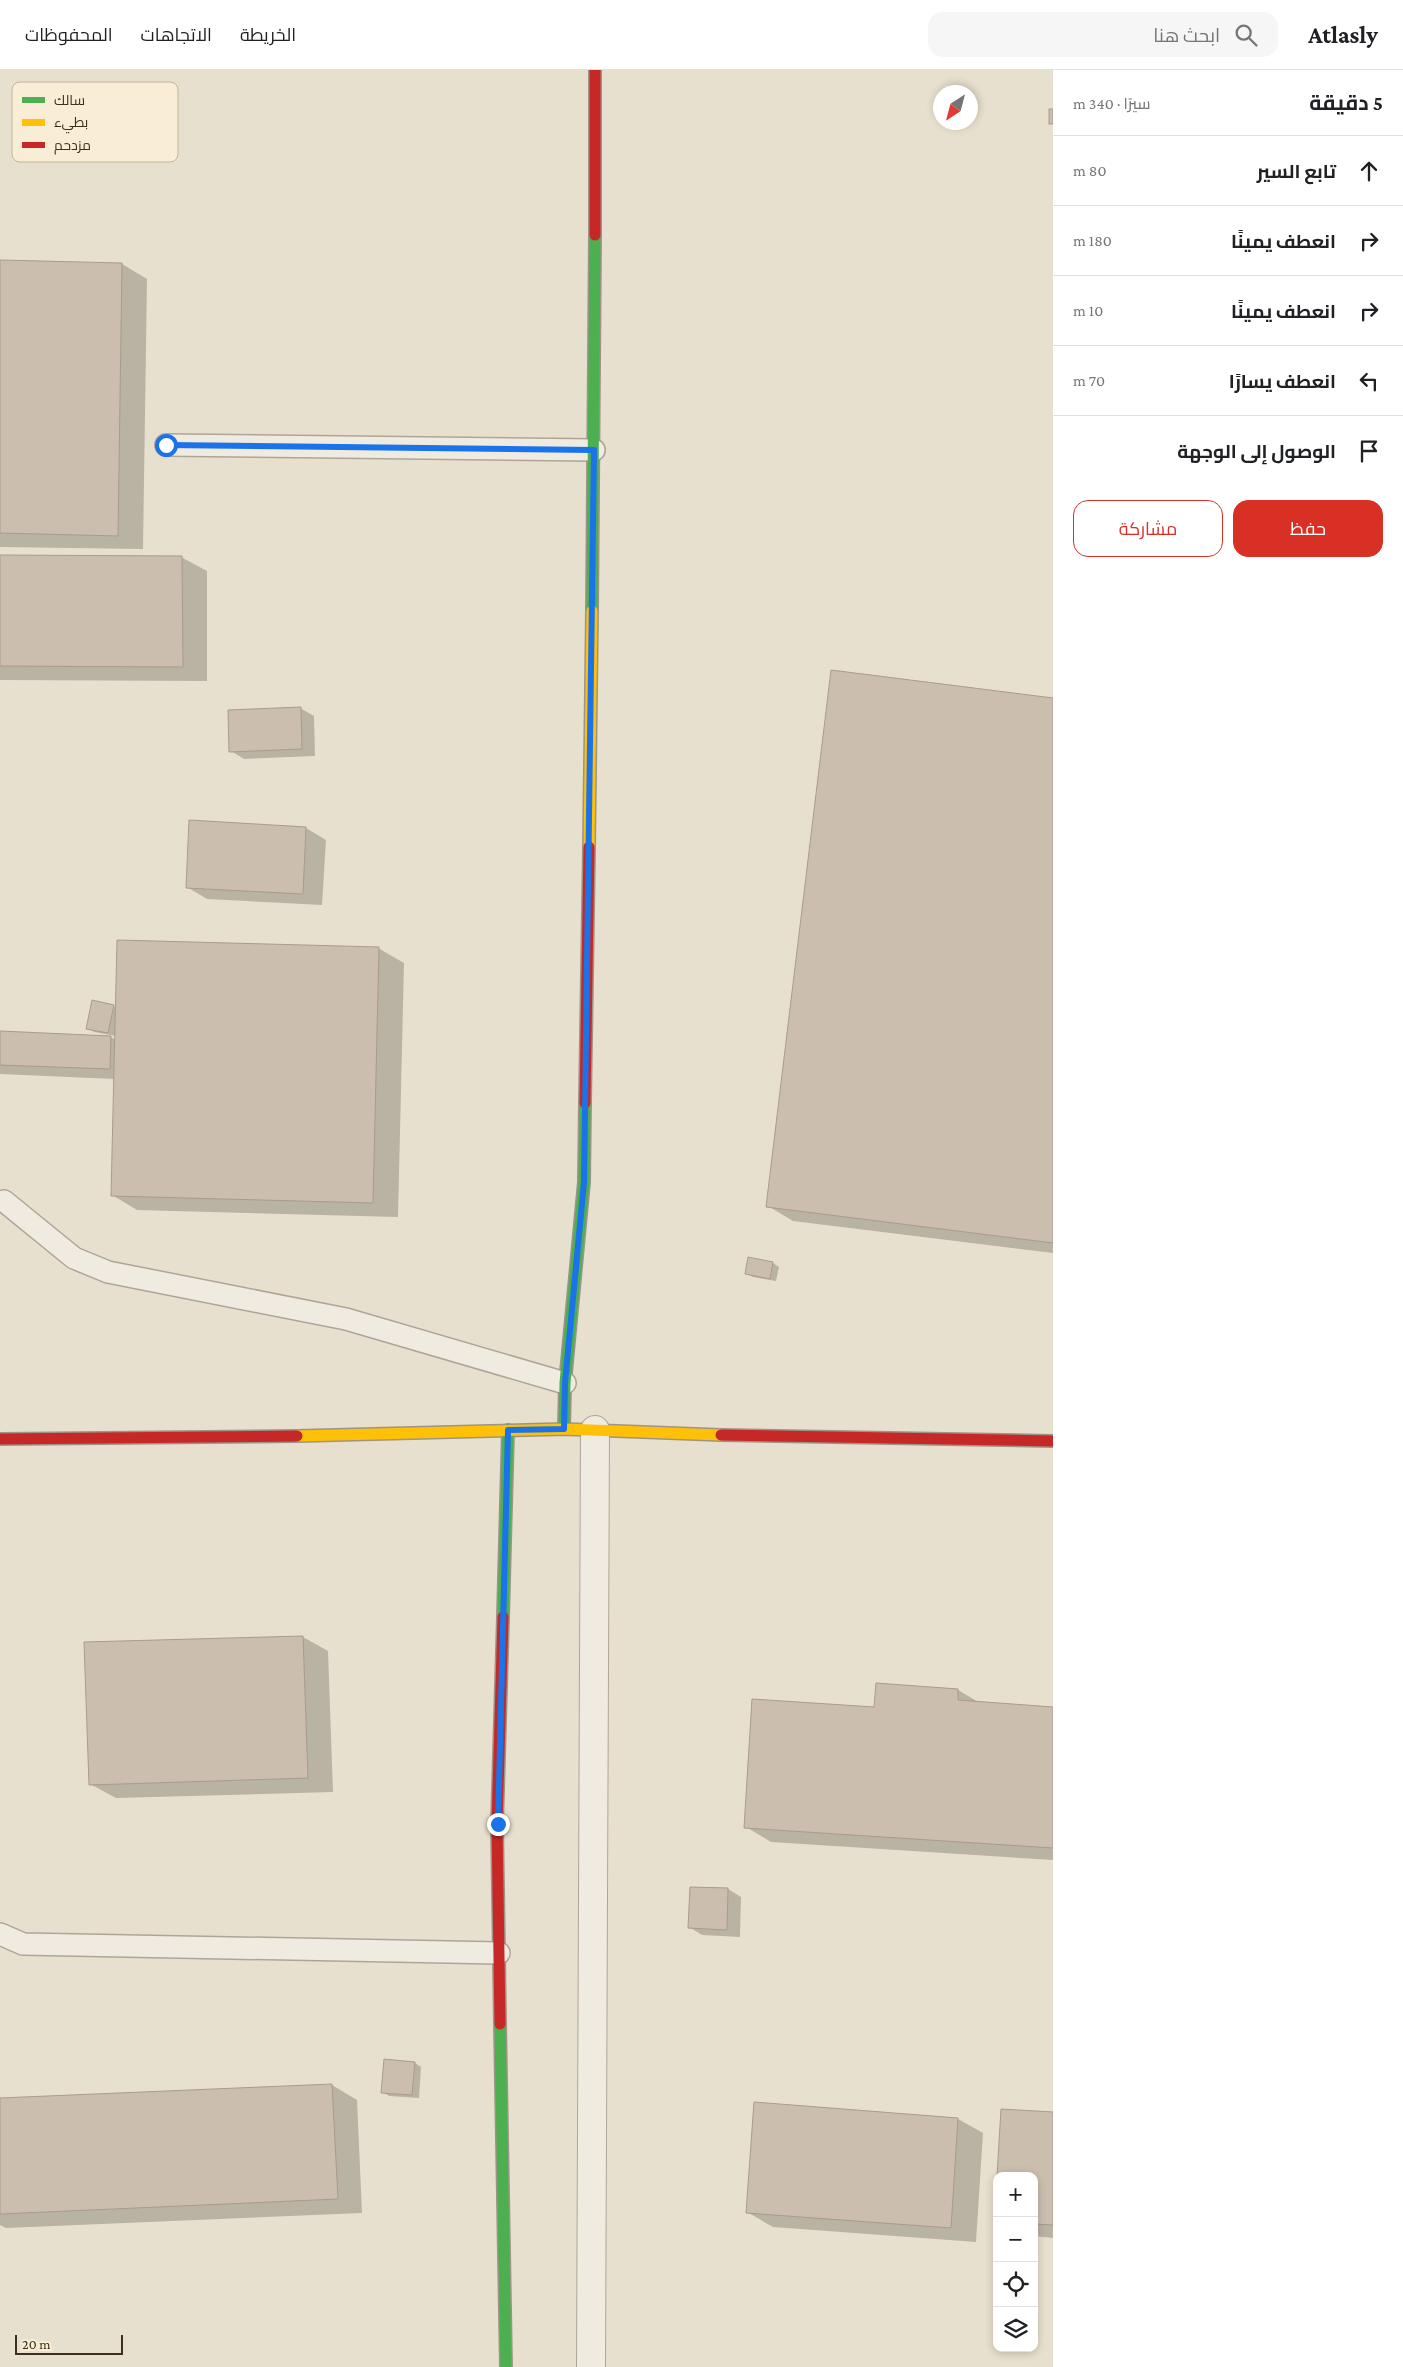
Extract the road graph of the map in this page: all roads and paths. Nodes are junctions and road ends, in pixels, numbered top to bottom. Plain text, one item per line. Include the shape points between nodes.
1 (594, 70) edge
2 (166, 445) dead end
3 (594, 450) junction
4 (4, 1201) dead end
5 (565, 1383) junction
6 (564, 1429) junction
7 (508, 1430) junction
8 (595, 1430) junction
9 (0, 1440) edge
10 (1053, 1441) edge
11 (0, 1934) edge
12 (499, 1953) junction
13 (506, 2367) edge
14 (591, 2367) edge

1 - 3 street
2 - 3 lane
3 - 5 street via 584,1182
4 - 5 lane via 74,1258 108,1272 346,1319
5 - 6 street
6 - 7 street
6 - 8 street
7 - 9 street
7 - 12 street via 498,1824
8 - 10 street
8 - 14 street
11 - 12 lane via 23,1944
12 - 13 street

